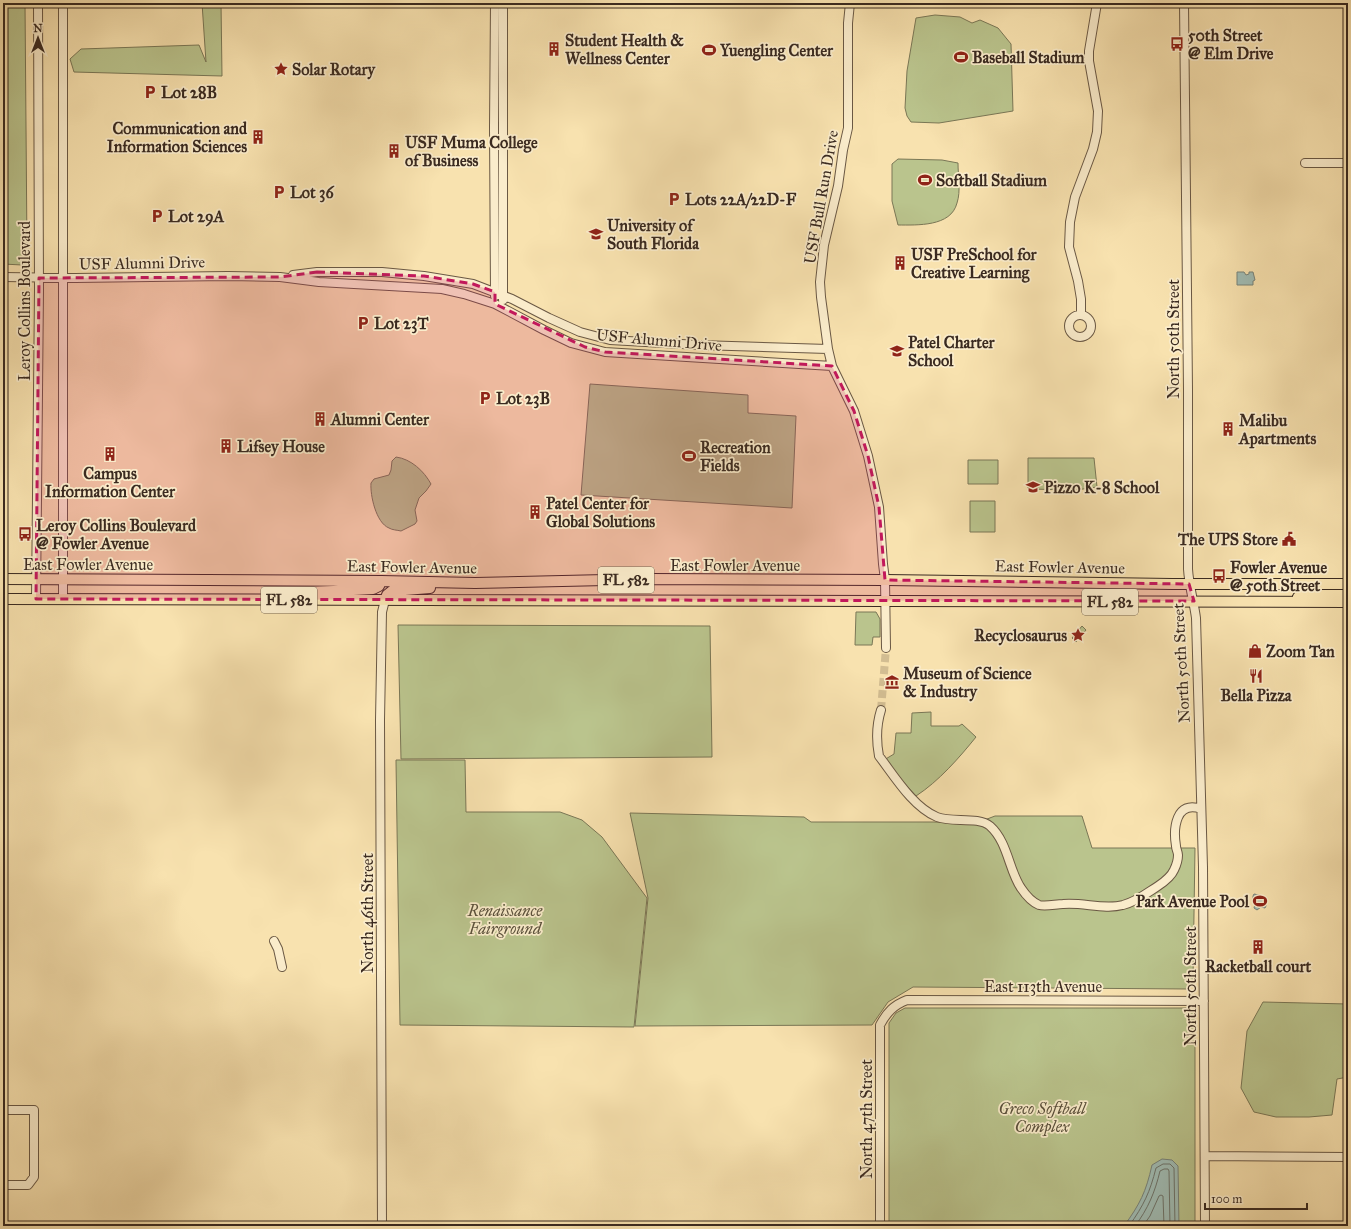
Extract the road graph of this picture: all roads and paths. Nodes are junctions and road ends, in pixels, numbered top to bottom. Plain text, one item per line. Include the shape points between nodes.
1 (38, 3) edge
2 (63, 3) edge
3 (495, 3) edge
4 (503, 3) edge
5 (850, 3) edge
6 (1097, 3) edge
7 (1184, 3) edge
8 (1305, 163) dead end
9 (1348, 163) edge
10 (3, 277) edge
11 (280, 277) junction
12 (39, 278) junction
13 (63, 278) junction
14 (495, 292) junction
15 (503, 296) junction
16 (495, 304) junction
17 (504, 308) junction
18 (1081, 315) dead end
19 (828, 350) junction
20 (832, 366) junction
21 (3, 578) edge
22 (64, 578) junction
23 (36, 579) junction
24 (885, 580) junction
25 (381, 581) junction
26 (475, 583) junction
27 (1189, 584) junction
28 (1348, 584) edge
29 (1348, 594) edge
30 (3, 599) edge
31 (36, 599) junction
32 (63, 599) junction
33 (274, 600) junction
34 (385, 600) junction
35 (885, 601) junction
36 (1194, 601) junction
37 (1260, 602) junction
38 (1348, 602) edge
39 (886, 648) tunnel mouth
40 (881, 710) tunnel mouth
41 (1201, 809) junction
42 (274, 941) dead end
43 (282, 967) dead end
44 (1204, 1001) junction
45 (886, 1014) joint
46 (3, 1110) edge
47 (1205, 1156) junction
48 (1348, 1157) edge
49 (3, 1185) edge
50 (382, 1226) edge
51 (880, 1226) edge
52 (1205, 1226) edge

1 - 12 street, Leroy Collins Boulevard
2 - 13 street
3 - 14 street
4 - 15 street
5 - 19 street, USF Bull Run Drive via 848,128 842,150 838,186 825,234 820,282
6 - 18 street via 1089,51 1098,111 1097,132 1075,198 1068,247 1078,281
7 - 27 street, North 50th Street
8 - 9 street
10 - 12 street, USF Alumni Drive
11 - 13 street, USF Alumni Drive
11 - 14 street, USF Alumni Drive via 317,272 382,272 442,278 473,284
11 - 16 street, USF Alumni Drive via 442,290
12 - 13 street, USF Alumni Drive
12 - 23 street, Leroy Collins Boulevard
13 - 22 street
14 - 15 street, USF Alumni Drive
14 - 16 street
15 - 17 street
15 - 19 street, USF Alumni Drive via 580,332 610,340
16 - 17 street, USF Alumni Drive
17 - 20 street, USF Alumni Drive via 571,343 605,352
19 - 20 street, USF Bull Run Drive
20 - 24 street, USF Bull Run Drive via 854,411 868,456 879,507
21 - 23 main road, East Fowler Avenue / FL 582
22 - 23 main road, East Fowler Avenue / FL 582
22 - 25 main road, East Fowler Avenue / FL 582
22 - 32 street
23 - 31 street, Leroy Collins Boulevard
24 - 26 main road, East Fowler Avenue / FL 582 via 649,579
24 - 27 main road, East Fowler Avenue / FL 582
24 - 35 street, USF Bull Run Drive
25 - 26 main road, East Fowler Avenue / FL 582
25 - 33 main road via 379,586 373,589 294,593
26 - 34 main road via 401,589 392,591
27 - 28 main road, East Fowler Avenue / FL 582
27 - 36 street, North 50th Street
29 - 37 main road via 1312,595
30 - 31 main road, East Fowler Avenue / FL 582
31 - 32 main road, East Fowler Avenue / FL 582
32 - 33 main road, East Fowler Avenue / FL 582
33 - 34 main road, East Fowler Avenue / FL 582
34 - 35 main road, East Fowler Avenue / FL 582
34 - 50 street, North 46th Street via 382,612 380,720
35 - 36 main road, East Fowler Avenue / FL 582
35 - 39 street, USF Bull Run Drive
36 - 37 main road, East Fowler Avenue / FL 582
36 - 41 street, North 50th Street
37 - 38 main road, East Fowler Avenue / FL 582
40 - 41 street via 877,724 879,756 914,801 938,818 981,822 990,826 1005,850 1021,888 1039,905 1084,904 1112,907 1131,903 1166,881 1174,870 1178,855 1176,821 1186,807
41 - 44 street, North 50th Street
42 - 43 street
44 - 45 street, East 113th Avenue via 907,1000
44 - 47 street, North 50th Street
45 - 51 street, North 47th Street via 880,1024
46 - 49 street via 34,1110 34,1178 28,1185
47 - 48 street
47 - 52 street, North 50th Street

